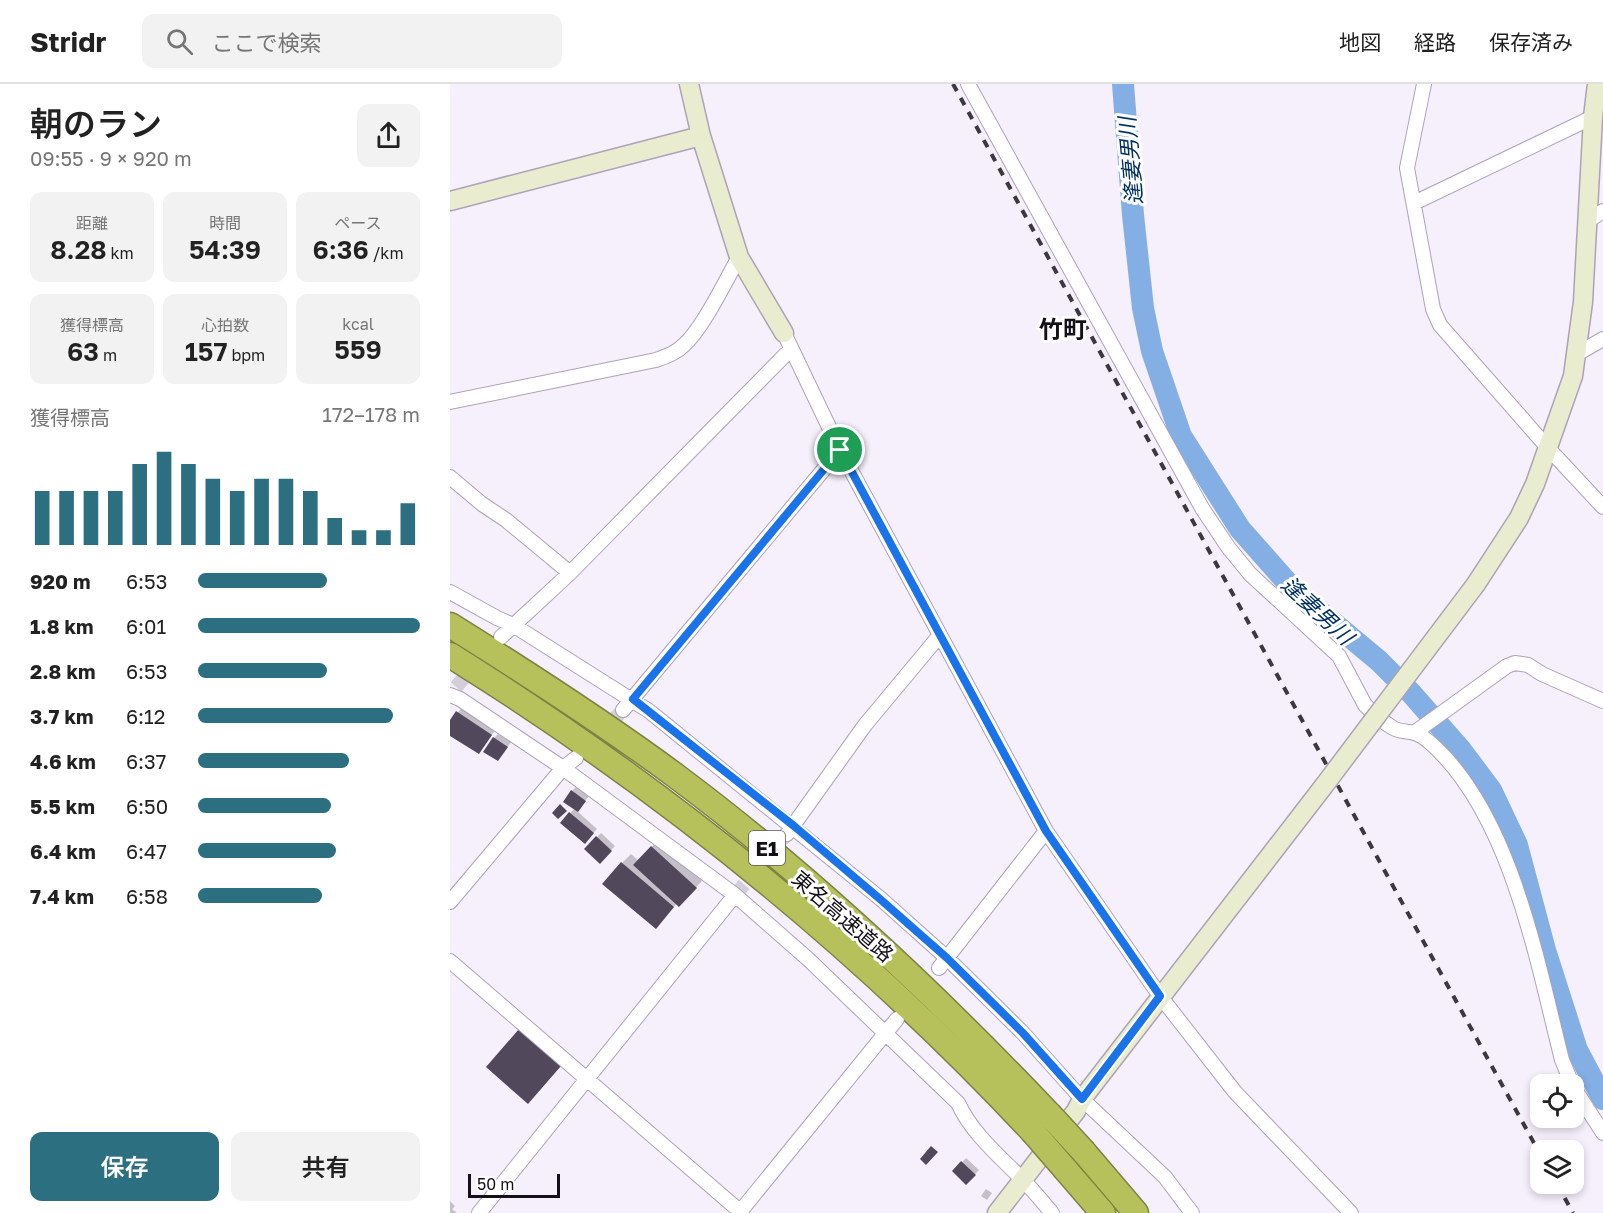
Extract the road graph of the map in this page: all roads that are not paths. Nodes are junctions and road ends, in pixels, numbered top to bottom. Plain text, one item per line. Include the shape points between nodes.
1 (689, 84) edge
2 (968, 84) edge
3 (1424, 84) edge
4 (1597, 84) edge
5 (1593, 117) junction
6 (701, 136) junction
7 (450, 201) edge
8 (1414, 203) junction
9 (1596, 216) edge
10 (739, 257) junction
11 (1603, 339) edge
12 (787, 341) junction
13 (1577, 354) junction
14 (450, 402) edge
15 (1548, 448) junction
16 (840, 450) junction
17 (450, 477) edge
18 (1603, 507) edge
19 (570, 573) junction
20 (450, 592) edge
21 (450, 625) edge
22 (513, 625) junction
23 (940, 635) junction
24 (501, 637) tunnel mouth
25 (450, 655) edge
26 (452, 690) edge
27 (633, 699) junction
28 (1603, 701) edge
29 (623, 710) tunnel mouth
30 (1414, 733) junction
31 (576, 758) tunnel mouth
32 (563, 768) junction
33 (791, 830) junction
34 (1046, 831) junction
35 (735, 895) junction
36 (450, 902) edge
37 (450, 962) edge
38 (943, 963) junction
39 (1160, 996) junction
40 (897, 1019) dead end
41 (885, 1032) junction
42 (1567, 1074) edge
43 (585, 1079) junction
44 (1082, 1099) junction
45 (1584, 1103) edge
46 (1603, 1133) edge
47 (1022, 1179) junction
48 (1346, 1211) edge
49 (740, 1212) edge
50 (479, 1213) edge
51 (997, 1213) edge
52 (1052, 1213) edge
53 (1103, 1213) edge
54 (1136, 1213) edge
55 (1192, 1213) edge

1 - 6 street
2 - 30 street via 1202,508 1228,547 1250,574 1339,656 1365,705 1394,729
3 - 8 street via 1407,168
4 - 5 street
5 - 8 street
5 - 9 street
6 - 7 street
6 - 10 street
8 - 15 street via 1432,309 1440,325
9 - 13 street
10 - 12 street
10 - 14 street via 698,327 686,344 671,355
11 - 13 street
12 - 16 street
12 - 19 street
13 - 15 street
15 - 18 street
15 - 39 street, bridge via 1519,518 1476,584
16 - 23 street
16 - 27 street
17 - 19 street
19 - 22 street
20 - 22 street
21 - 54 highway, 東名高速道路 / E1, bridge via 591,716 765,847 953,1015 1050,1114
22 - 24 street
22 - 27 street
23 - 33 street via 865,725
23 - 34 street
25 - 53 highway, 東名高速道路 / E1, bridge via 658,797 748,867 936,1034 1033,1132
26 - 32 street
27 - 29 street
27 - 33 street
28 - 30 street via 1528,665 1515,663
30 - 42 street via 1437,749 1453,768 1483,811 1500,846 1516,889
31 - 32 street
32 - 35 street
32 - 36 street
33 - 38 street via 880,899
34 - 38 street
34 - 39 street
35 - 41 street
35 - 43 street
37 - 43 street
38 - 44 street via 1022,1032
39 - 44 street
39 - 48 street via 1235,1092
40 - 41 street
41 - 47 street via 958,1103 990,1148
41 - 49 street
43 - 49 street
43 - 50 street
44 - 47 street
44 - 55 street via 1165,1177
45 - 46 street
47 - 51 street
47 - 52 street

